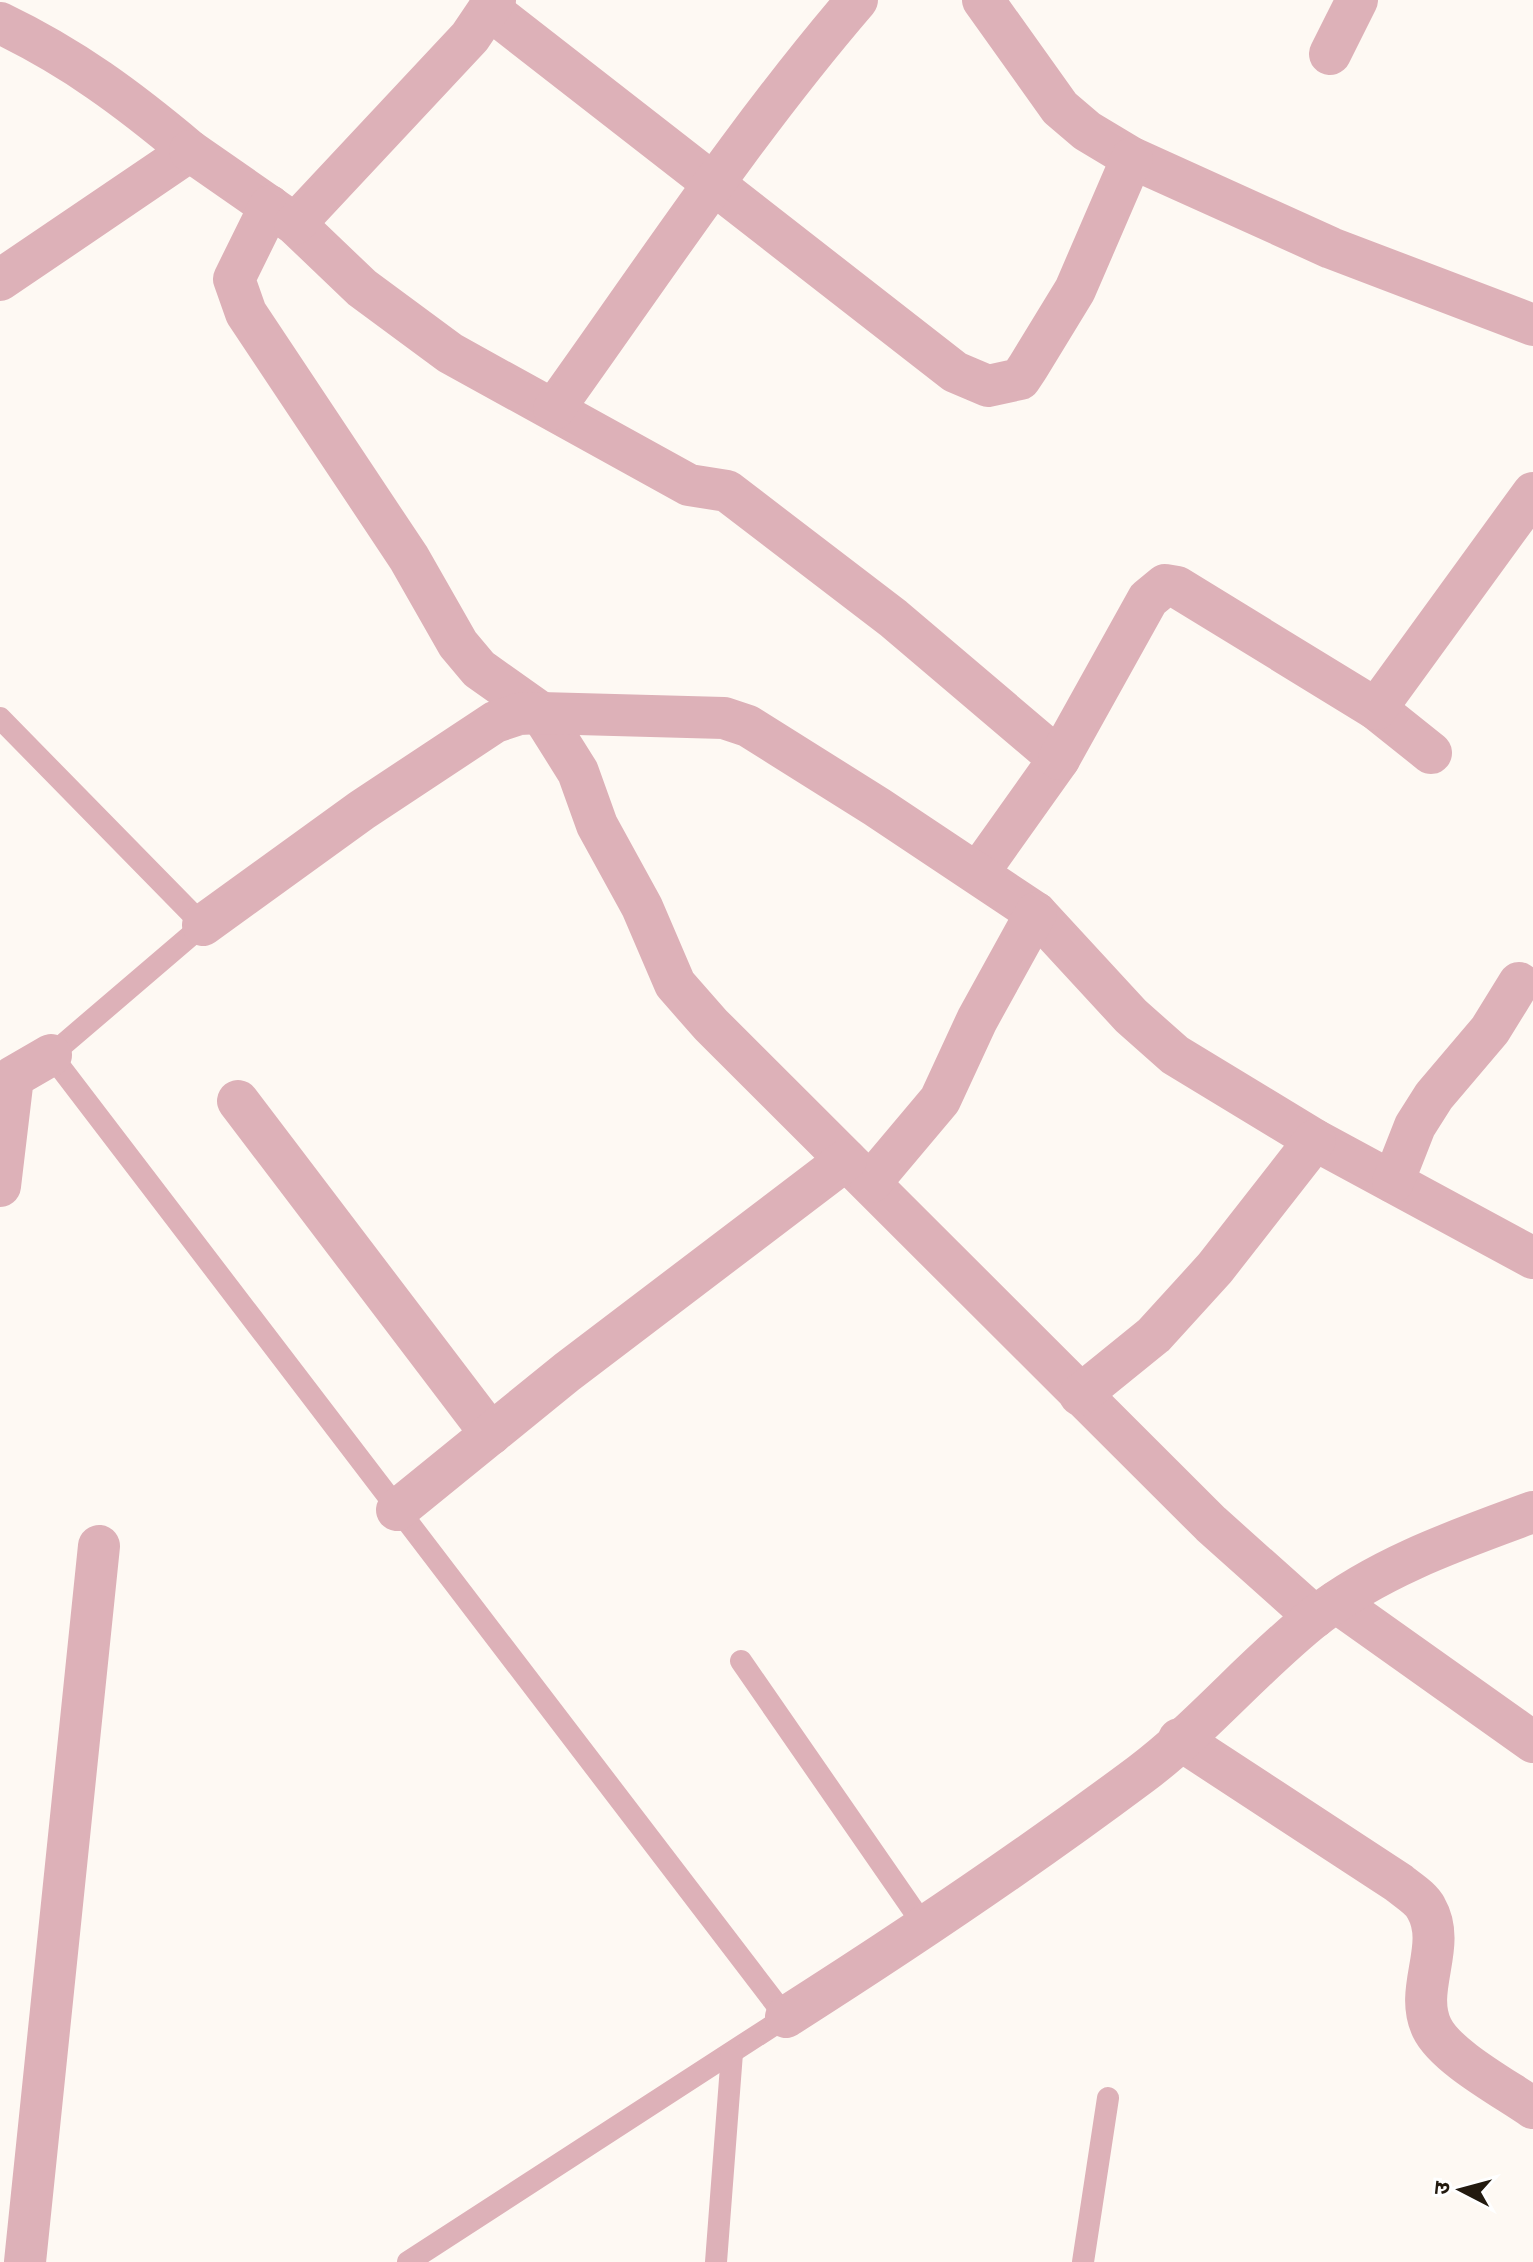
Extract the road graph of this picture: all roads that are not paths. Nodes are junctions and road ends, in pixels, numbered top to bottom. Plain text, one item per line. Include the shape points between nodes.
1 (857, 0) edge
2 (983, 0) edge
3 (1357, 0) edge
4 (492, 5) edge
5 (0, 23) edge
6 (1330, 54) dead end
7 (190, 151) junction
8 (1132, 158) junction
9 (715, 182) junction
10 (282, 215) junction
11 (0, 280) edge
12 (1533, 325) edge
13 (554, 409) junction
14 (1533, 493) edge
15 (1376, 709) junction
16 (541, 713) junction
17 (0, 718) edge
18 (1431, 753) dead end
19 (1059, 759) junction
20 (978, 873) junction
21 (1036, 913) junction
22 (203, 925) junction
23 (1519, 983) dead end
24 (51, 1055) junction
25 (238, 1101) dead end
26 (1315, 1140) junction
27 (859, 1171) junction
28 (1393, 1182) junction
29 (0, 1186) edge
30 (1527, 1242) edge
31 (1080, 1395) junction
32 (491, 1434) junction
33 (397, 1510) junction
34 (1533, 1512) edge
35 (99, 1546) dead end
36 (1326, 1609) junction
37 (741, 1661) dead end
38 (1179, 1739) junction
39 (1533, 1742) edge
40 (925, 1927) junction
41 (786, 2017) junction
42 (732, 2053) junction
43 (1108, 2098) dead end
44 (1533, 2108) edge
45 (25, 2262) edge
46 (408, 2262) edge
47 (716, 2262) edge
48 (1083, 2262) edge

1 - 9 street
2 - 8 street via 1060,108
3 - 6 street
4 - 9 street
4 - 10 street via 470,37
5 - 7 street via 116,89
7 - 10 street
7 - 11 street
8 - 9 street via 1075,290 1020,379 1000,385 955,372
8 - 12 street via 1331,248
9 - 13 street
10 - 13 street via 362,288 450,353
10 - 16 street via 234,279 246,313 409,558 458,644 479,669
13 - 19 street via 689,485 727,491 893,618
14 - 15 street
15 - 18 street
15 - 19 street via 1177,587 1165,585 1148,599
16 - 20 street via 724,718 748,726
16 - 22 street via 495,722
16 - 27 street via 578,772 597,825 642,907 675,984
17 - 22 lane
19 - 20 street
20 - 21 street
21 - 26 street via 1131,1016 1175,1055
21 - 27 street via 940,1100
22 - 24 lane
23 - 28 street via 1490,1030 1415,1126
24 - 29 street via 13,1077
24 - 33 lane
25 - 32 street
26 - 28 street
26 - 31 street via 1215,1268 1154,1335
27 - 31 street
27 - 32 street
28 - 30 street
31 - 36 street via 1211,1524
32 - 33 street
33 - 41 lane
34 - 36 street via 1380,1573
35 - 45 street
36 - 38 street
36 - 39 street
37 - 40 lane
38 - 40 street via 1144,1772
38 - 44 street via 1399,1883 1426,1907 1434,1936 1423,2002 1433,2031 1455,2053
40 - 41 street
41 - 42 lane
42 - 46 lane
42 - 47 lane
43 - 48 lane

